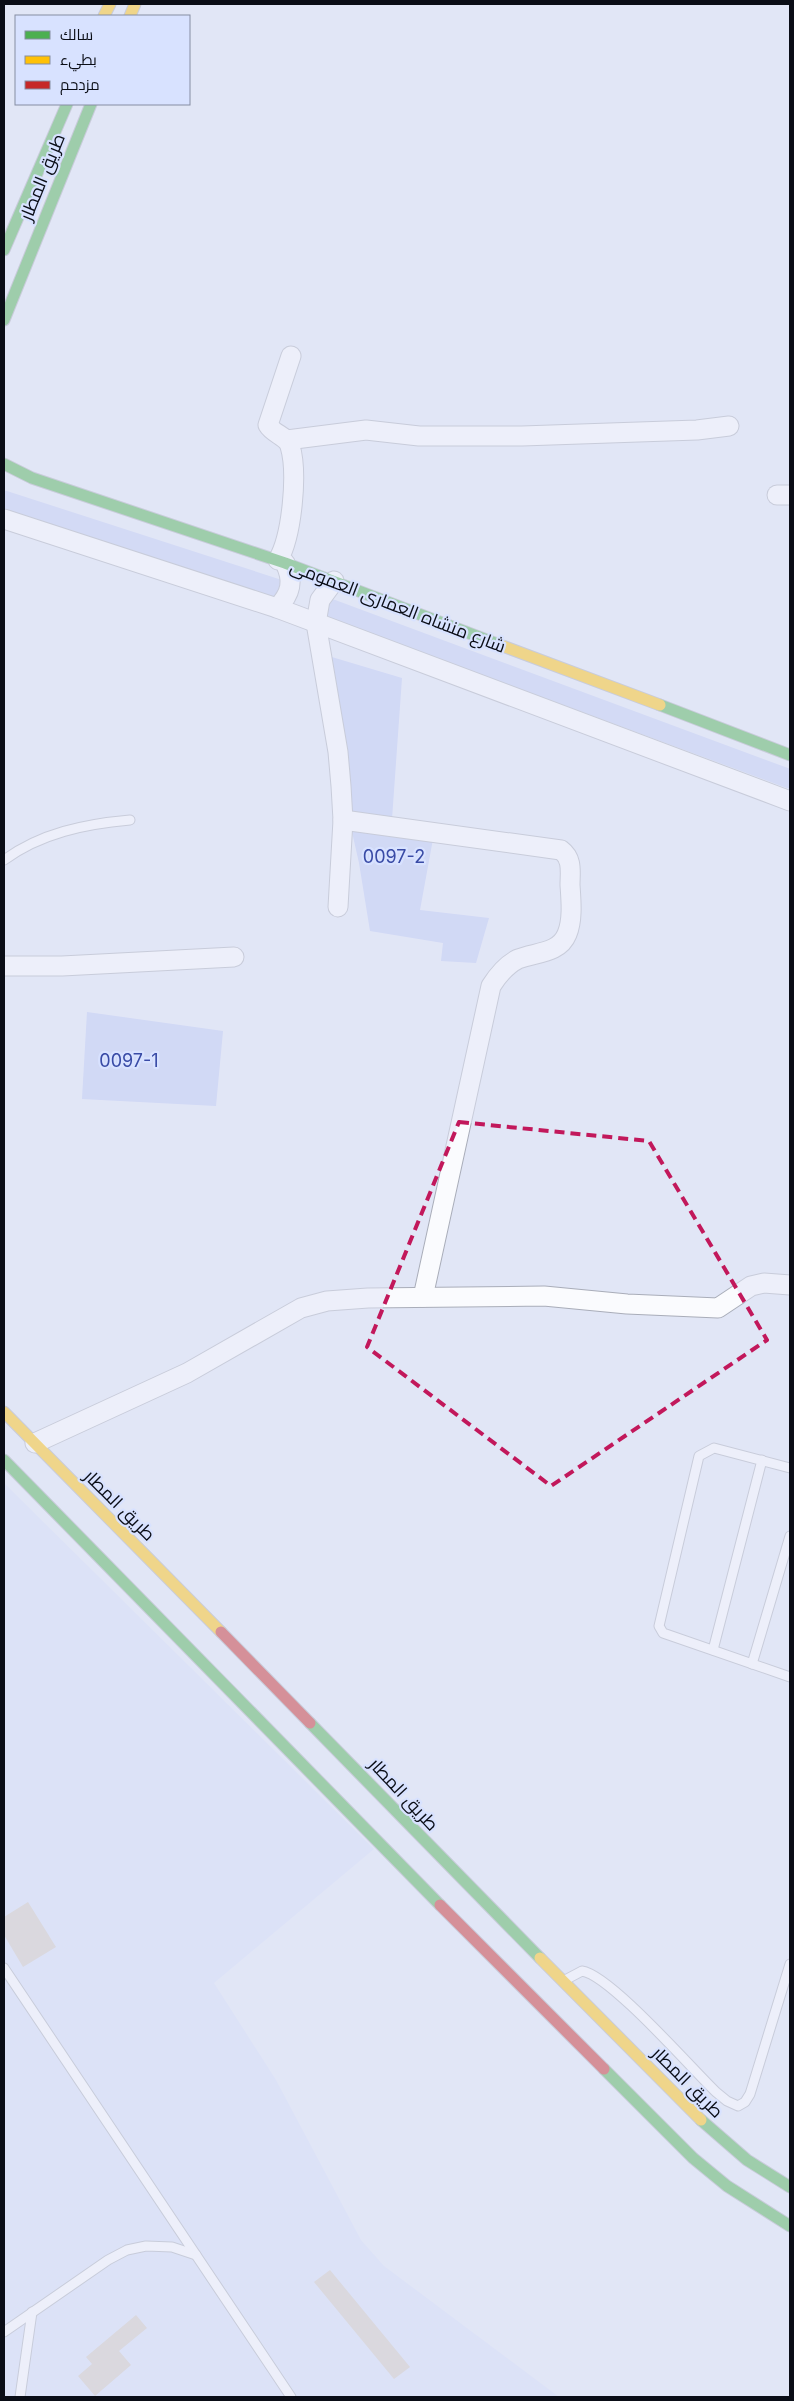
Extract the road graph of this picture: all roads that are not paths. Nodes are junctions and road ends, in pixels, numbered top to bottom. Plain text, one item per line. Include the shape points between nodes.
1 (67, 105) edge
2 (91, 105) edge
3 (6, 239) edge
4 (4, 320) edge
5 (290, 356) dead end
6 (729, 426) dead end
7 (287, 440) junction
8 (4, 464) edge
9 (4, 519) edge
10 (282, 562) junction
11 (334, 581) junction
12 (277, 608) junction
13 (316, 623) junction
14 (790, 755) edge
15 (790, 802) edge
16 (130, 820) dead end
17 (343, 820) junction
18 (4, 860) edge
19 (338, 907) dead end
20 (234, 957) dead end
21 (4, 966) edge
22 (790, 1285) edge
23 (423, 1298) junction
24 (4, 1412) edge
25 (35, 1443) junction
26 (4, 1460) edge
27 (762, 1460) junction
28 (790, 1468) edge
29 (790, 1536) edge
30 (713, 1650) junction
31 (752, 1664) junction
32 (790, 1677) edge
33 (790, 1964) edge
34 (4, 1968) edge
35 (562, 1981) junction
36 (790, 2187) edge
37 (790, 2226) edge
38 (196, 2255) junction
39 (32, 2312) junction
40 (4, 2332) edge
41 (20, 2397) edge
42 (291, 2397) edge

1 - 3 main road, طريق المطار
2 - 4 main road, طريق المطار
5 - 7 street via 268,425
6 - 7 street via 522,436 419,436 366,430
7 - 10 street via 292,462 292,518
8 - 10 main road, شارع منشاه العمارى العمومى via 32,478
9 - 12 street
10 - 11 main road, شارع منشاه العمارى العمومى
10 - 12 street via 290,574 291,587
11 - 13 street via 320,600
11 - 14 main road, شارع منشاه العمارى العمومى
12 - 13 street
13 - 15 street
13 - 17 street via 338,752
16 - 18 lane via 84,825 39,839
17 - 19 street
17 - 23 street via 561,850 570,861 571,908 568,933 563,942 558,948 517,960 499,974 491,986
20 - 21 street
22 - 23 street via 764,1283 751,1286 718,1308 544,1296
23 - 25 street via 336,1300 301,1308 187,1373
24 - 25 main road, طريق المطار
25 - 35 main road, طريق المطار
26 - 37 main road via 674,2140 727,2186
27 - 28 lane
27 - 30 lane
27 - 30 lane via 714,1448 704,1452 695,1463 659,1626 663,1633
29 - 31 lane
30 - 31 lane
31 - 32 lane
33 - 35 lane via 750,2094 738,2106 716,2092 596,1975 582,1971
34 - 38 lane
35 - 36 main road, طريق المطار via 713,2132 745,2158
38 - 39 lane via 172,2247 146,2246 128,2250
38 - 42 lane
39 - 40 lane
39 - 41 lane

